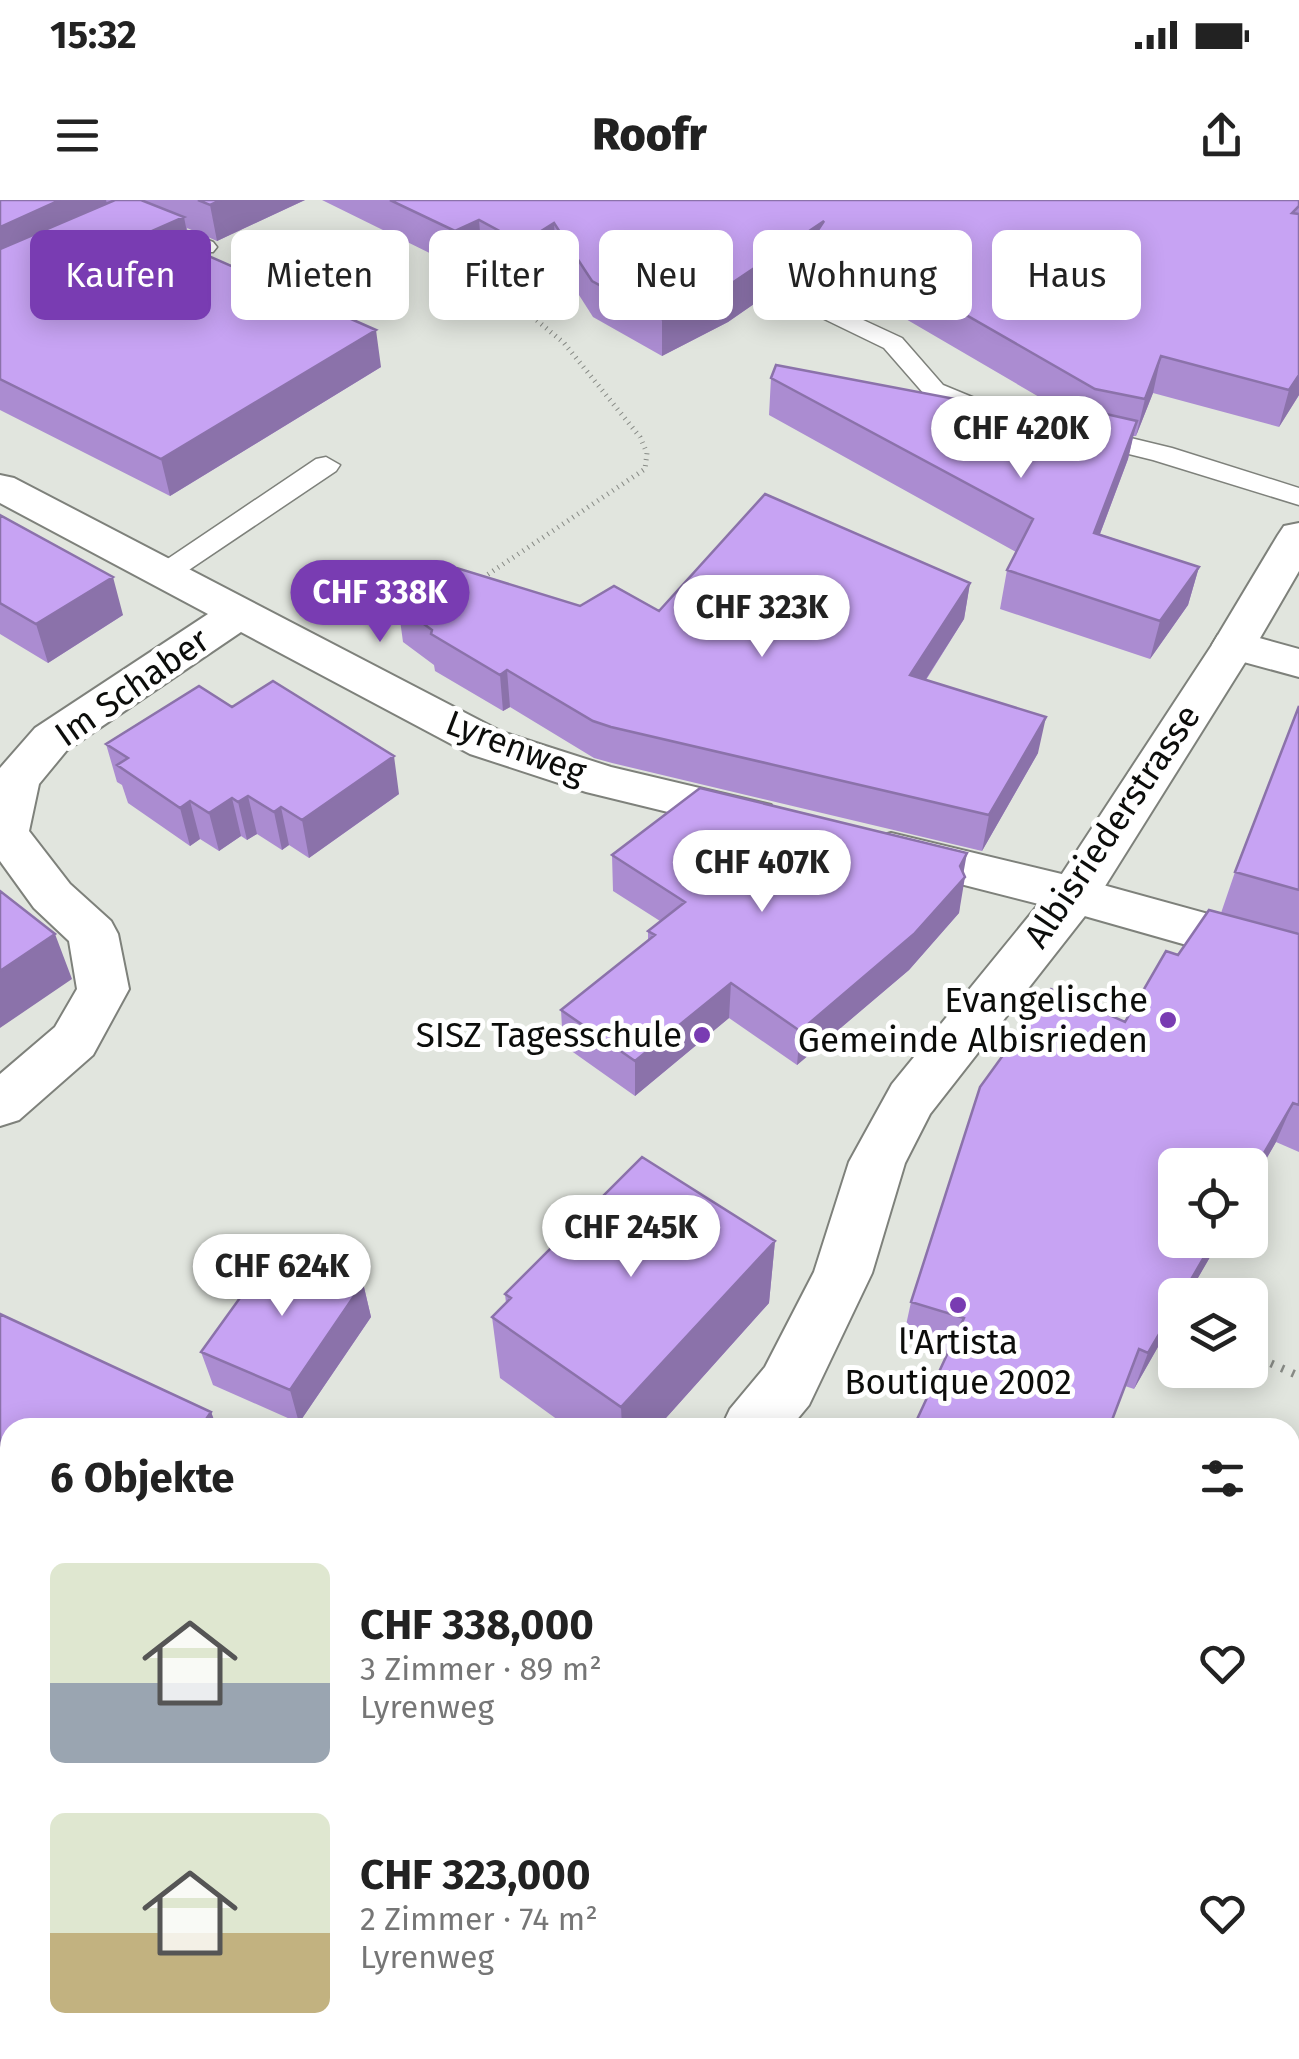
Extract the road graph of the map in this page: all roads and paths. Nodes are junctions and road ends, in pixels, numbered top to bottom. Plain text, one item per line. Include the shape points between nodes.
1 (118, 225) edge
2 (164, 230) edge
3 (584, 262) edge
4 (846, 320) edge
5 (1017, 421) edge
6 (1050, 428) edge
7 (326, 464) dead end
8 (0, 487) edge
9 (1299, 497) edge
10 (1299, 534) edge
11 (164, 574) junction
12 (466, 589) edge
13 (240, 613) junction
14 (1234, 645) junction
15 (1299, 664) edge
16 (796, 827) edge
17 (854, 841) edge
18 (1074, 894) junction
19 (1299, 958) edge
20 (0, 1105) edge
21 (1268, 1362) edge
22 (1299, 1376) edge
23 (760, 1418) edge

1 - 2 lane
3 - 12 path via 510,298 564,344 640,437 645,469
4 - 5 lane via 893,343 934,390 989,416
6 - 9 lane
7 - 11 lane
8 - 11 street, Lyrenweg
10 - 14 street, Albisriederstrasse
11 - 13 street, Lyrenweg
13 - 16 street, Lyrenweg via 486,743 603,781
13 - 20 street, Im Schaber via 51,739 16,780 5,833 52,896 93,934 103,989 74,1041
14 - 15 street
14 - 18 street, Albisriederstrasse
17 - 18 street
18 - 19 street
18 - 23 street, Albisriederstrasse via 911,1099 877,1162 842,1273 787,1386
21 - 22 path

